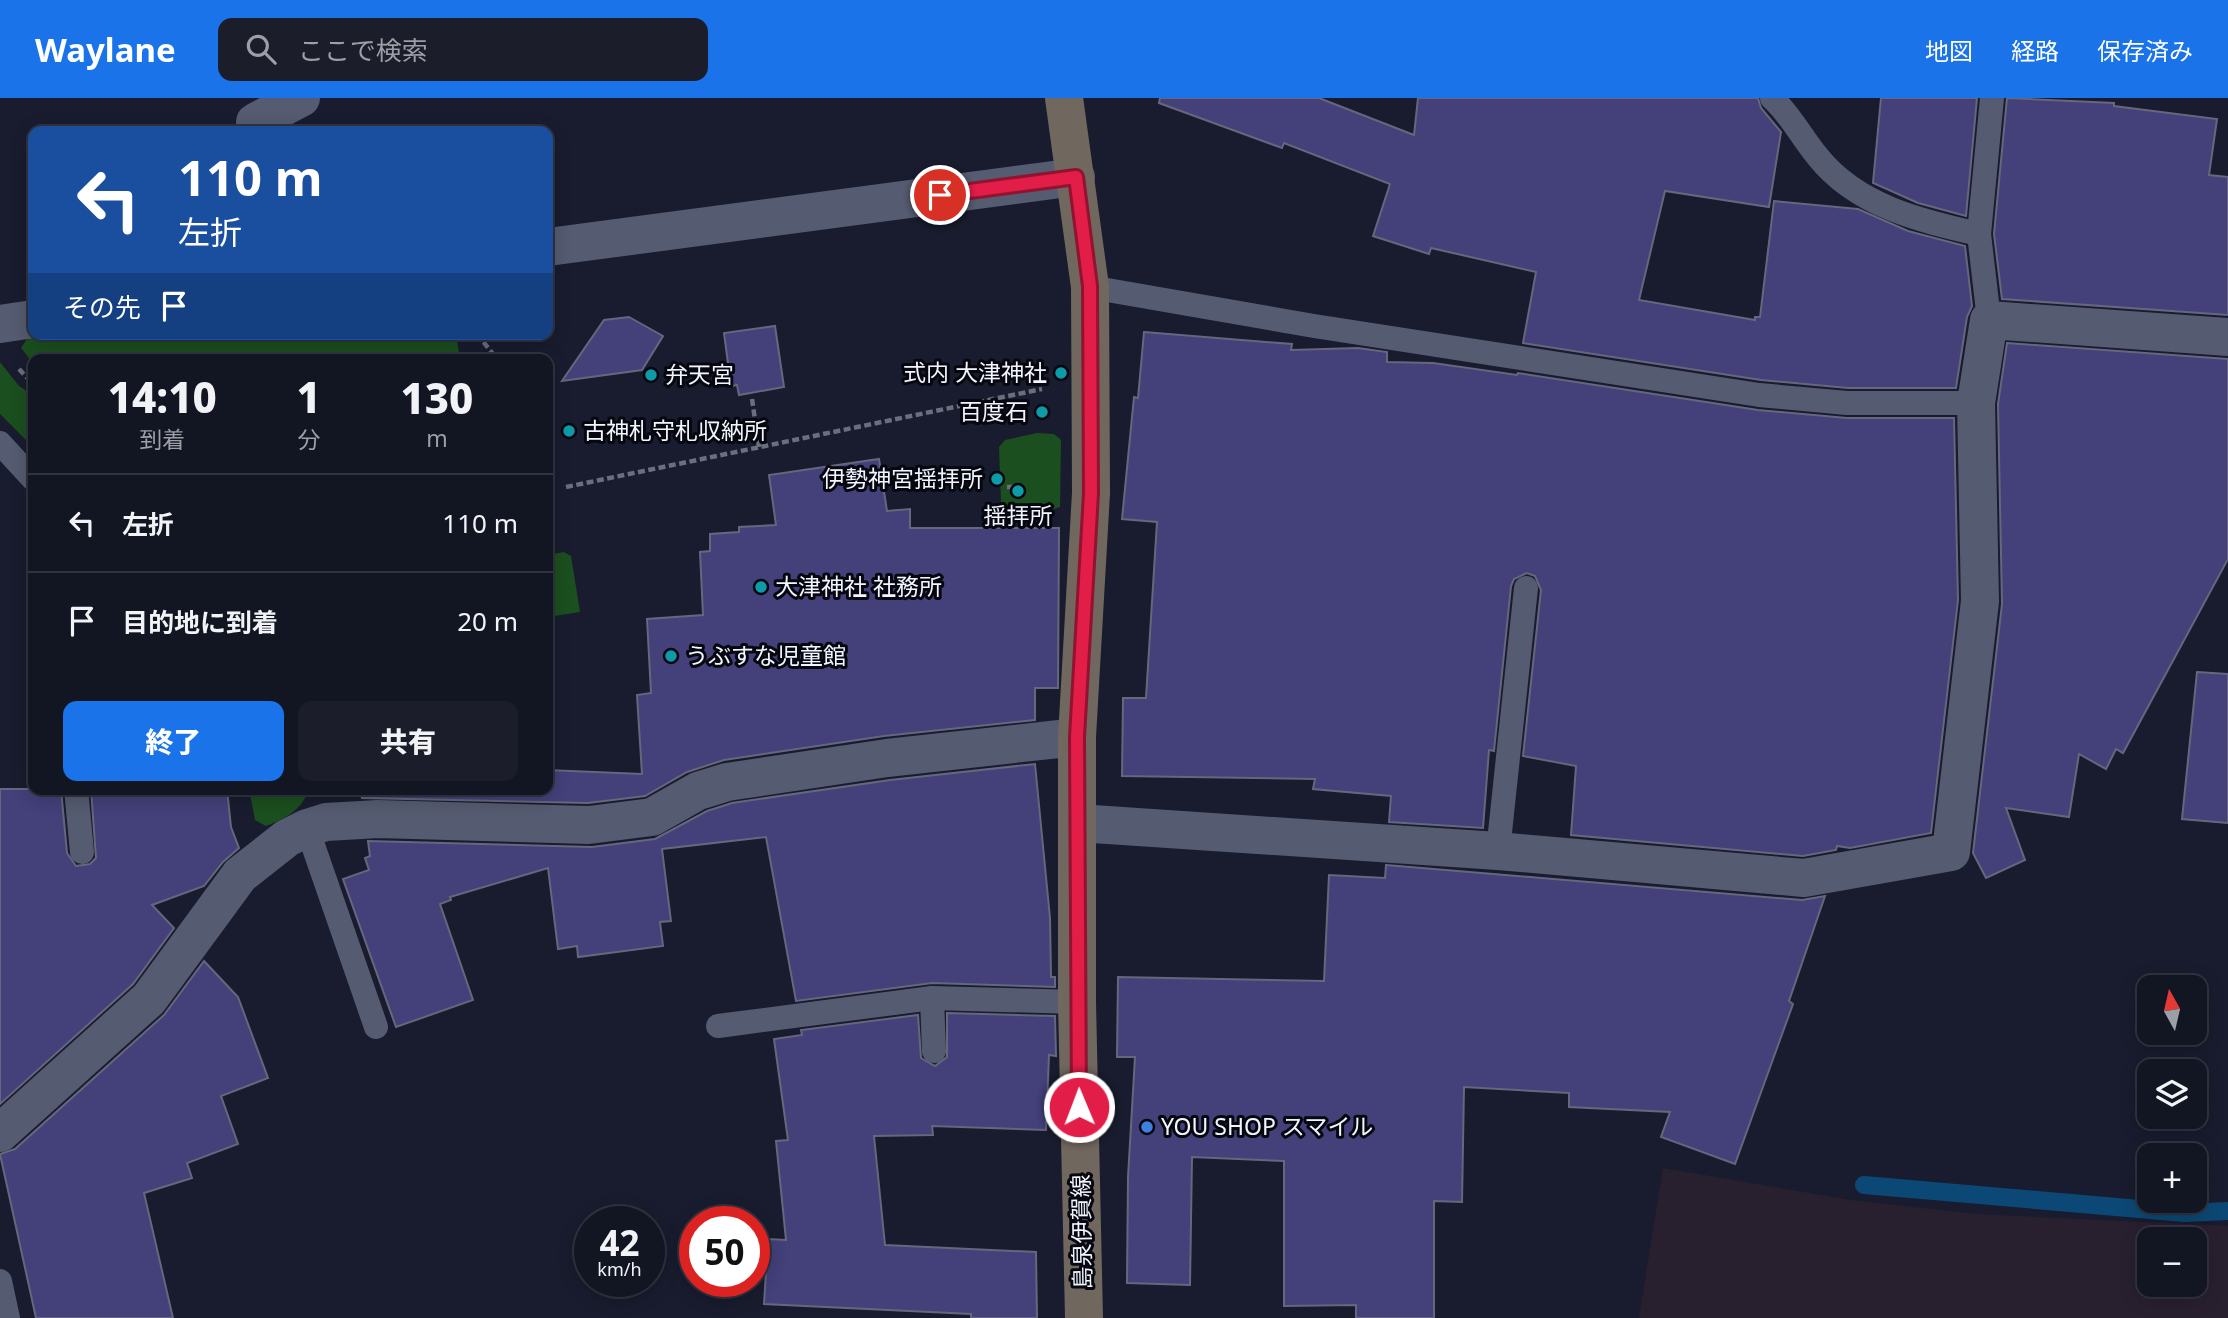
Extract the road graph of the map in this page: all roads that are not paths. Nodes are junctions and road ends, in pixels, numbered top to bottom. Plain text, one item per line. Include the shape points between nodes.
1 (301, 98) edge
2 (1063, 98) edge
3 (1772, 98) edge
4 (1992, 98) edge
5 (255, 126) edge
6 (1076, 177) junction
7 (1979, 234) junction
8 (553, 246) edge
9 (1090, 286) junction
10 (28, 320) edge
11 (1989, 320) junction
12 (0, 324) edge
13 (2228, 337) edge
14 (1976, 403) junction
15 (0, 443) edge
16 (28, 474) edge
17 (1526, 588) dead end
18 (1077, 737) junction
19 (77, 795) edge
20 (1077, 823) junction
21 (307, 828) junction
22 (1498, 851) junction
23 (82, 852) dead end
24 (932, 998) junction
25 (1077, 1002) junction
26 (718, 1026) dead end
27 (376, 1027) dead end
28 (934, 1051) dead end
29 (0, 1133) edge
30 (0, 1281) edge
31 (8, 1318) edge
32 (1084, 1318) edge

1 - 5 street via 255,122
2 - 6 main road, 島泉伊賀線
3 - 7 lane via 1785,109 1818,158 1852,190 1893,210
4 - 7 lane
6 - 8 street
6 - 9 main road, 島泉伊賀線
7 - 11 lane
9 - 14 lane via 1759,395 1847,403
9 - 18 main road, 島泉伊賀線 via 1091,493
10 - 12 street
11 - 13 street
11 - 14 street
14 - 22 street via 1980,601 1951,852 1804,877
15 - 16 lane
17 - 22 lane
18 - 20 main road, 島泉伊賀線
18 - 21 street via 727,782 698,791 652,817 589,825 378,819 326,822
19 - 23 lane
20 - 22 street
20 - 25 main road, 島泉伊賀線
21 - 27 lane
21 - 29 street via 240,875 149,999
24 - 25 lane
24 - 26 lane
24 - 28 lane
25 - 32 main road, 島泉伊賀線
30 - 31 lane

